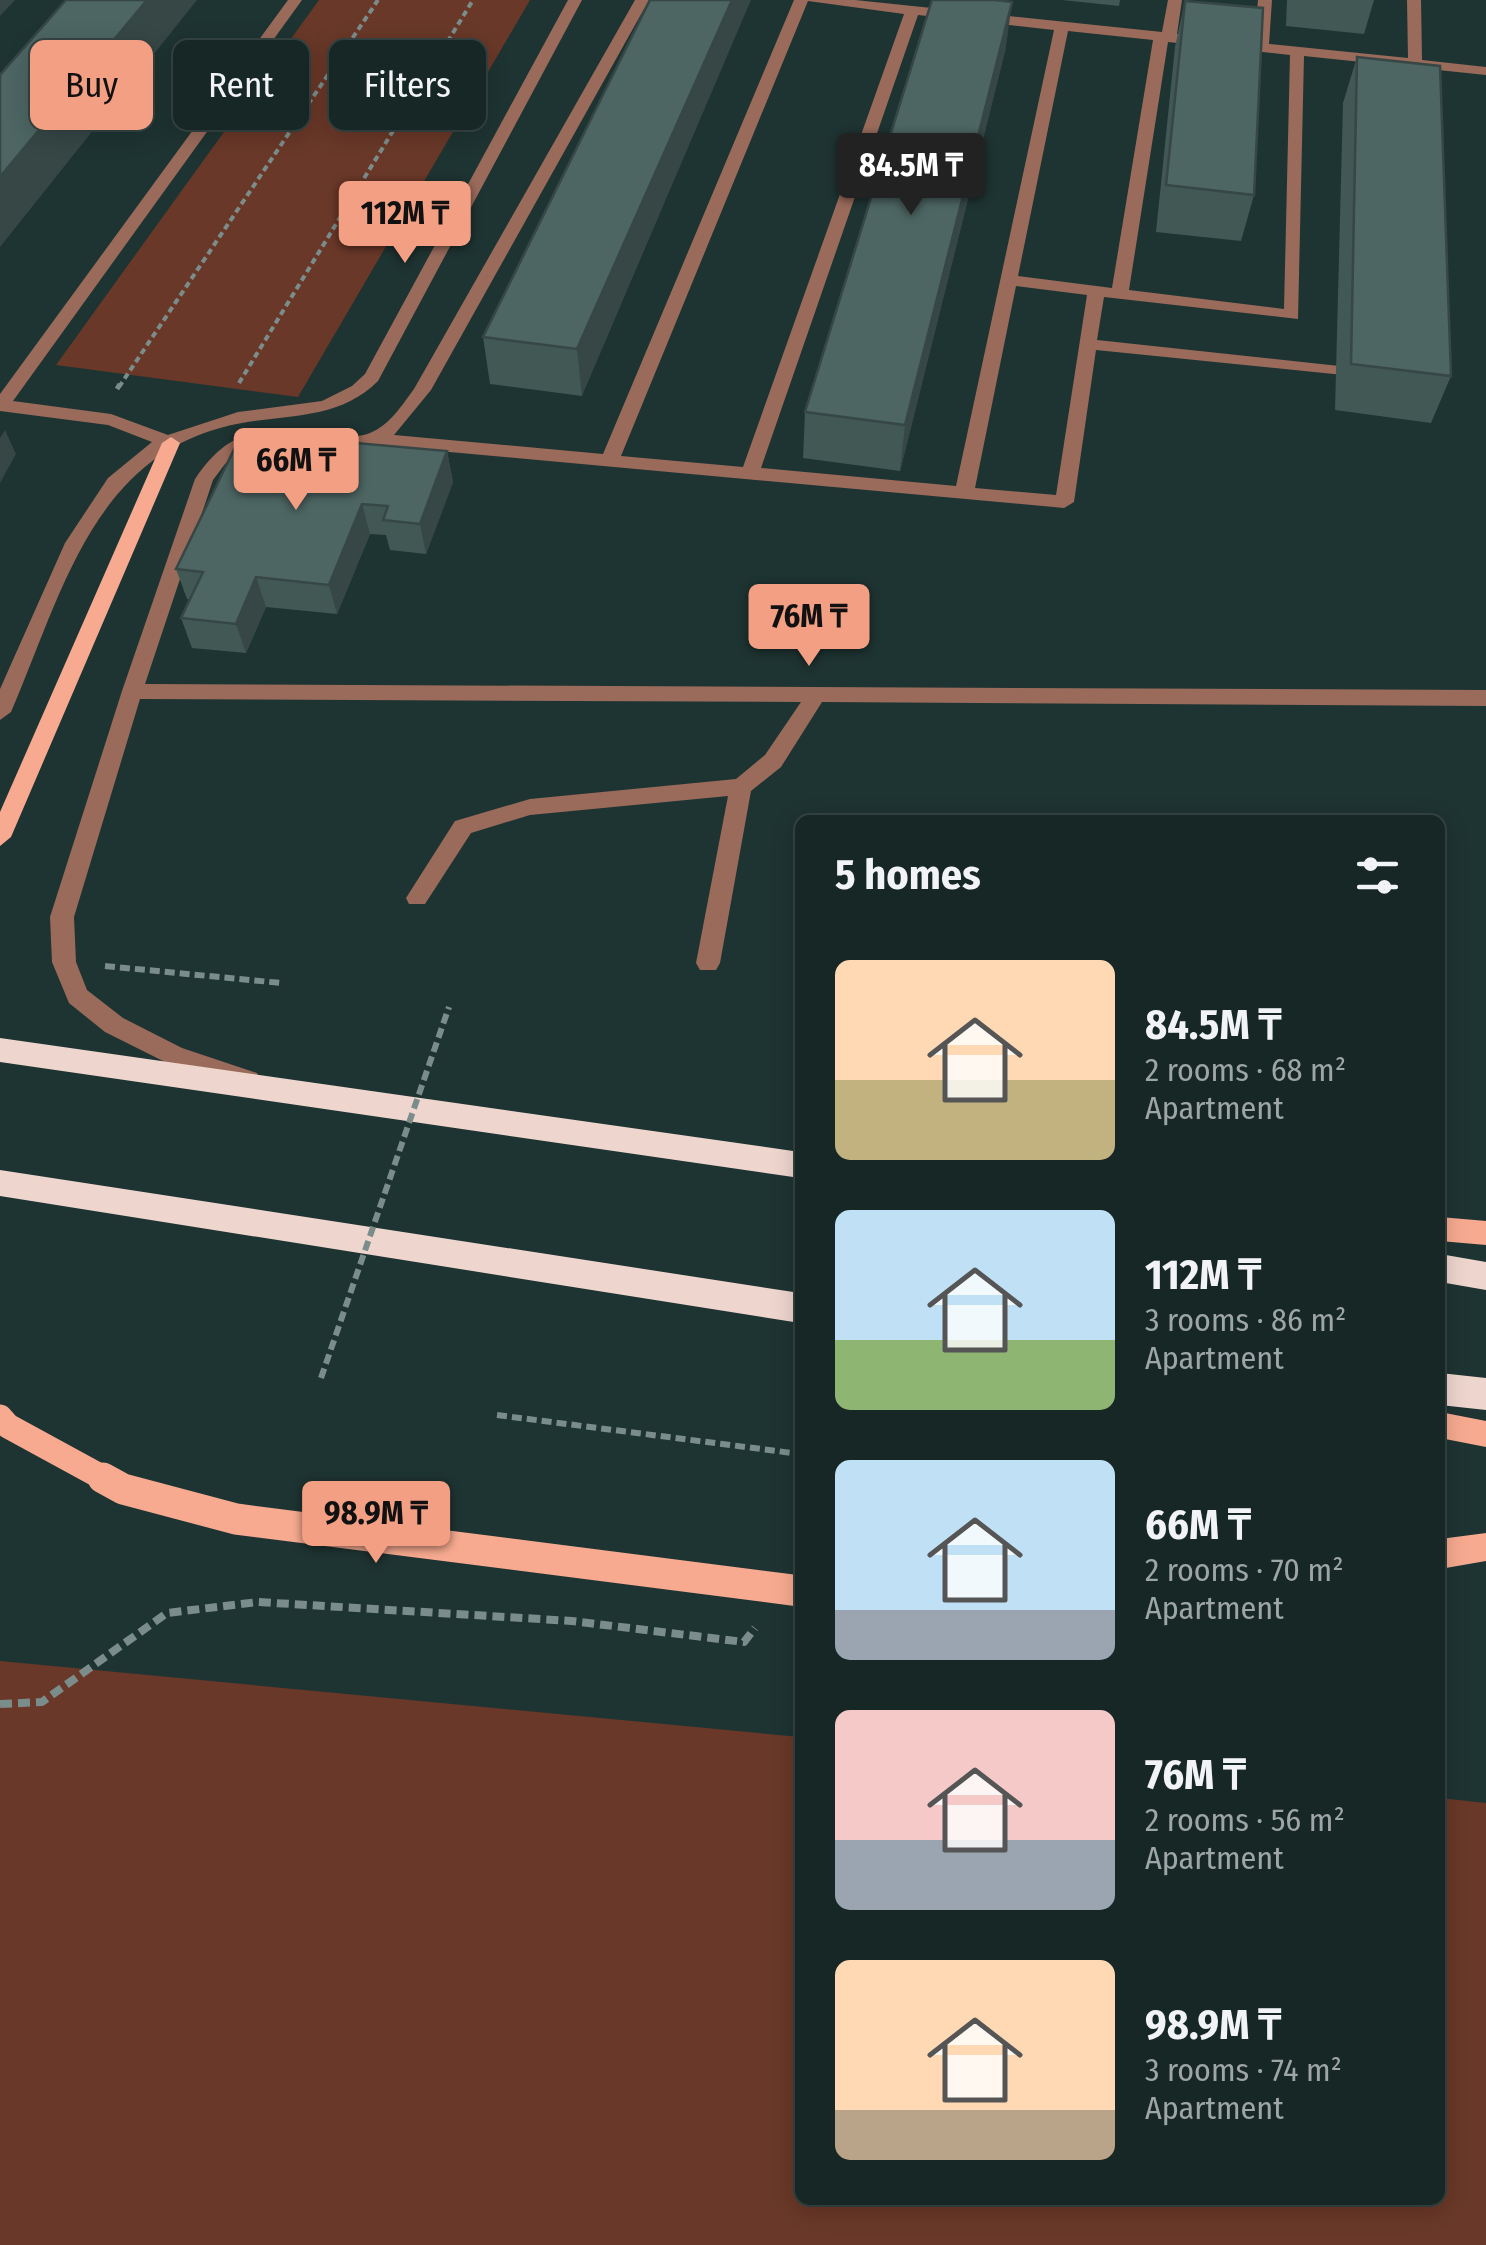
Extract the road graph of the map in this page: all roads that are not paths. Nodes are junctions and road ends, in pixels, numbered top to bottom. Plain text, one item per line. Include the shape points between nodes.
1 (295, 0) edge
2 (575, 0) edge
3 (642, 0) edge
4 (801, 0) edge
5 (814, 0) edge
6 (1174, 0) edge
7 (1265, 0) edge
8 (1414, 0) edge
9 (940, 6) edge
10 (913, 10) junction
11 (1062, 26) junction
12 (1165, 37) junction
13 (1261, 47) junction
14 (1297, 51) junction
15 (1382, 60) junction
16 (1415, 63) junction
17 (1486, 71) edge
18 (1382, 80) edge
19 (1008, 280) junction
20 (1096, 291) junction
21 (1120, 294) junction
22 (1088, 344) junction
23 (1387, 376) edge
24 (0, 405) edge
25 (372, 439) junction
26 (171, 443) junction
27 (609, 461) junction
28 (750, 474) junction
29 (964, 493) junction
30 (5, 690) edge
31 (132, 691) junction
32 (816, 695) junction
33 (1486, 698) edge
34 (0, 712) edge
35 (740, 787) junction
36 (0, 837) edge
37 (417, 898) dead end
38 (708, 963) dead end
39 (0, 1050) edge
40 (295, 1095) junction
41 (795, 1163) edge
42 (0, 1183) edge
43 (1445, 1229) edge
44 (1486, 1233) edge
45 (1445, 1269) edge
46 (1486, 1276) edge
47 (795, 1307) edge
48 (1445, 1390) edge
49 (1486, 1394) edge
50 (0, 1417) edge
51 (1445, 1425) edge
52 (1486, 1434) edge
53 (1486, 1547) edge
54 (1445, 1553) edge
55 (795, 1590) edge

1 - 24 street
2 - 26 street via 360,392 324,408 236,418
3 - 25 street via 422,390 405,415
4 - 27 street
5 - 10 street
6 - 12 street
7 - 13 street
8 - 16 street
9 - 10 street
9 - 11 street
10 - 28 street
11 - 12 street
11 - 19 street
12 - 13 street
12 - 21 street
13 - 14 street
14 - 15 street
14 - 21 street via 1292,316
15 - 16 street
15 - 18 street
16 - 17 street
19 - 20 street
19 - 29 street
20 - 21 street
20 - 22 street
22 - 23 street
22 - 29 street via 1064,502
24 - 26 street via 111,420
25 - 27 street
25 - 31 street via 259,437 238,440 222,452 204,479
26 - 30 street via 125,472 81,530
26 - 36 main road
27 - 28 street
28 - 29 street
30 - 34 street
31 - 32 street
31 - 40 street via 62,917 64,962 77,996 114,1025 174,1054
32 - 33 street
32 - 35 street via 773,761
35 - 37 street via 530,808 463,827
35 - 38 street
39 - 40 highway
40 - 41 highway
42 - 47 highway
43 - 44 main road
45 - 46 highway
48 - 49 highway
50 - 55 main road, bridge via 123,1489 236,1518
51 - 52 main road
53 - 54 main road

